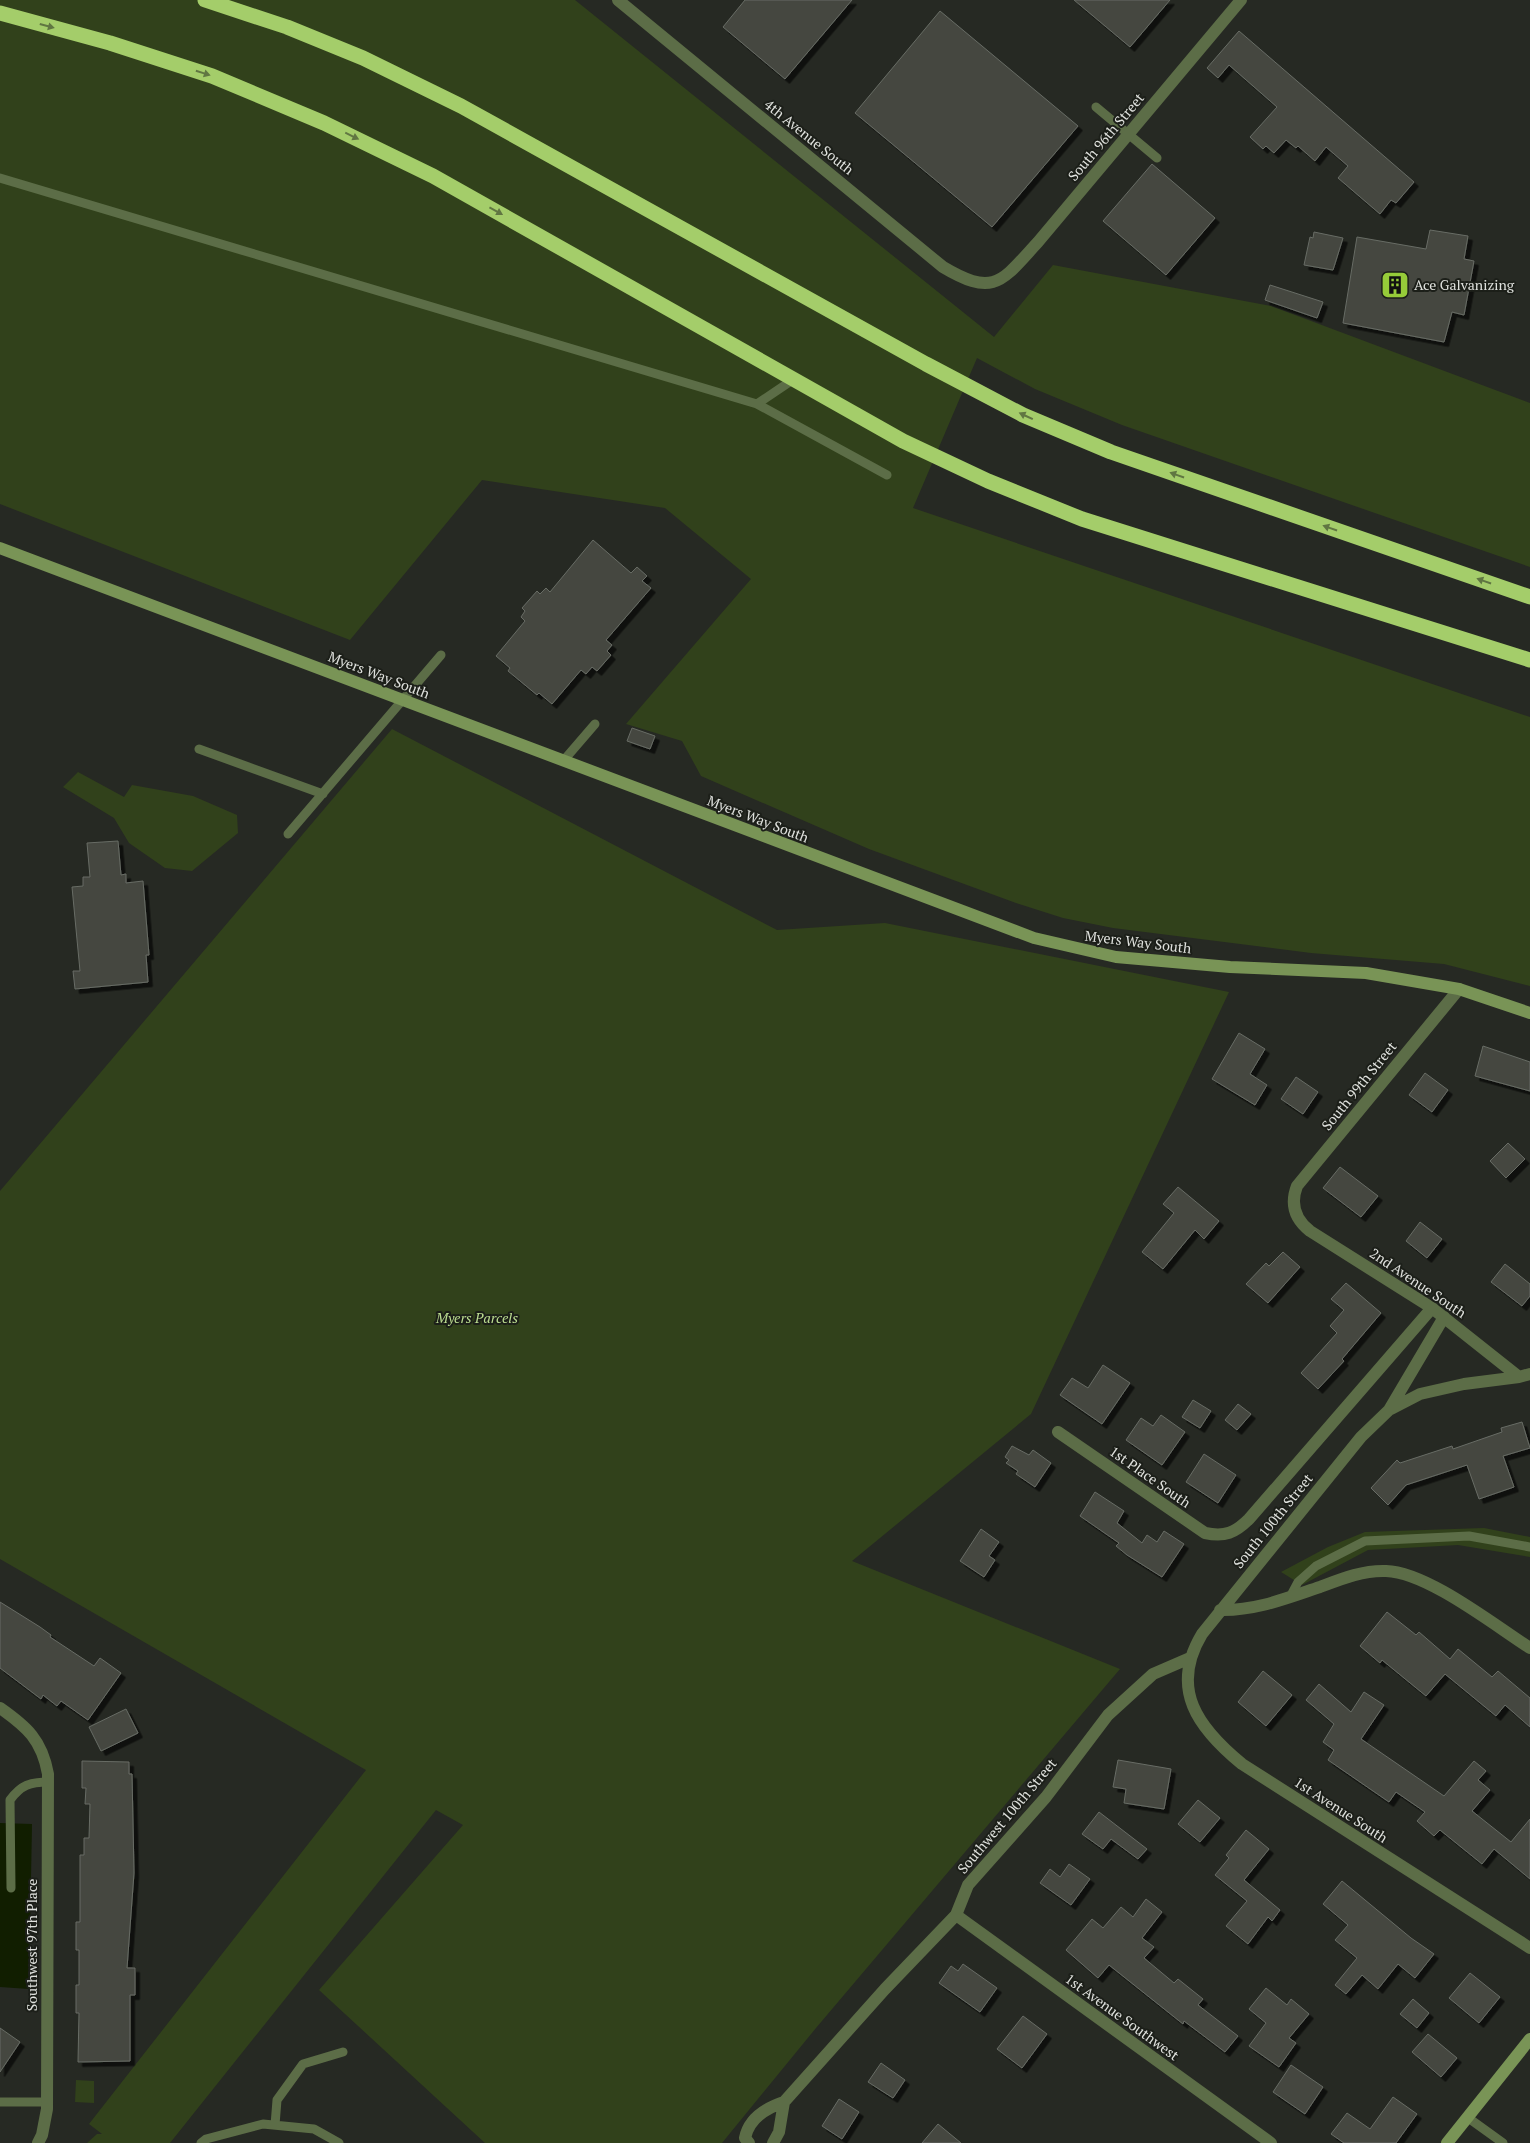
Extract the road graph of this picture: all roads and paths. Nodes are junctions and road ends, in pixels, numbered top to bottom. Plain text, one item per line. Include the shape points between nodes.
1 (205, 0) edge
2 (618, 0) edge
3 (1241, 0) edge
4 (0, 13) edge
5 (1096, 107) dead end
6 (1128, 134) junction
7 (1157, 158) dead end
8 (0, 178) edge
9 (988, 284) joint
10 (794, 379) junction
11 (757, 404) junction
12 (886, 475) dead end
13 (0, 548) edge
14 (1530, 597) edge
15 (441, 655) dead end
16 (1530, 660) edge
17 (404, 700) junction
18 (595, 724) dead end
19 (199, 749) dead end
20 (564, 760) junction
21 (323, 794) junction
22 (288, 834) dead end
23 (1459, 989) junction
24 (1530, 1013) edge
25 (1294, 1207) joint
26 (1432, 1308) junction
27 (1444, 1317) junction
28 (1524, 1375) edge
29 (1389, 1410) junction
30 (1058, 1432) dead end
31 (1229, 1535) joint
32 (1530, 1546) edge
33 (1290, 1597) junction
34 (1220, 1610) junction
35 (1530, 1648) edge
36 (1190, 1658) junction
37 (0, 1708) edge
38 (48, 1782) junction
39 (12, 1888) dead end
40 (956, 1915) junction
41 (1530, 1948) edge
42 (1530, 2039) edge
43 (343, 2052) dead end
44 (0, 2102) edge
45 (47, 2102) junction
46 (784, 2102) junction
47 (1468, 2117) junction
48 (275, 2125) junction
49 (778, 2141) edge
50 (746, 2142) edge
51 (38, 2143) edge
52 (201, 2143) edge
53 (339, 2143) edge
54 (1271, 2143) edge
55 (1447, 2143) edge
56 (1503, 2143) edge

14 -> 1 highway via 1111,452 1023,415 462,106 355,54 286,26
2 - 9 street, 4th Avenue South via 943,267 970,282
3 - 6 street, South 96th Street
4 -> 10 highway via 110,43 212,76 324,123 433,176
5 - 6 lane
6 - 7 lane
6 - 9 street, South 96th Street via 1009,274
8 - 11 lane
10 - 11 lane
10 - 16 highway via 902,441 988,481 1082,519
11 - 12 lane
13 - 17 main road, Myers Way South
15 - 17 lane
17 - 20 main road, Myers Way South
17 - 21 lane
18 - 20 lane
19 - 21 lane
20 - 23 main road, Myers Way South via 932,902 1074,949 1116,957 1230,967 1366,973
21 - 22 lane
23 - 24 main road, Myers Way South
23 - 25 street, South 99th Street via 1297,1186
25 - 26 street, 2nd Avenue South via 1298,1219 1310,1231
26 - 27 street, 2nd Avenue South
26 - 31 street, South 100th Street via 1250,1519
27 - 28 street, 2nd Avenue South
27 - 29 street, South 100th Street
28 - 29 street, South 100th Street via 1420,1394
29 - 34 street, South 100th Street via 1361,1436
30 - 31 street, 1st Place South via 1205,1533
32 - 33 lane via 1469,1536 1365,1542 1316,1566 1298,1582
33 - 34 street via 1241,1611
33 - 35 street via 1361,1573 1387,1571 1412,1574
34 - 36 street, South 100th Street
36 - 40 street, Southwest 100th Street via 1153,1674 1108,1715 1046,1797 968,1886
36 - 41 street, 1st Avenue South via 1187,1683 1192,1707 1209,1733 1228,1753
37 - 38 street, Southwest 97th Place via 29,1731 41,1747
38 - 39 lane via 29,1782 10,1800
38 - 45 street, Southwest 97th Place
40 - 46 street, Southwest 100th Street
40 - 54 street, 1st Avenue Southwest
42 - 47 main road
43 - 48 lane via 304,2064 277,2100
44 - 45 lane
45 - 51 street, Southwest 97th Place
46 - 49 street
46 - 50 street, Southwest 100th Street via 772,2106 749,2125
47 - 55 main road
47 - 56 lane
48 - 52 lane via 263,2124
48 - 53 lane via 314,2130

